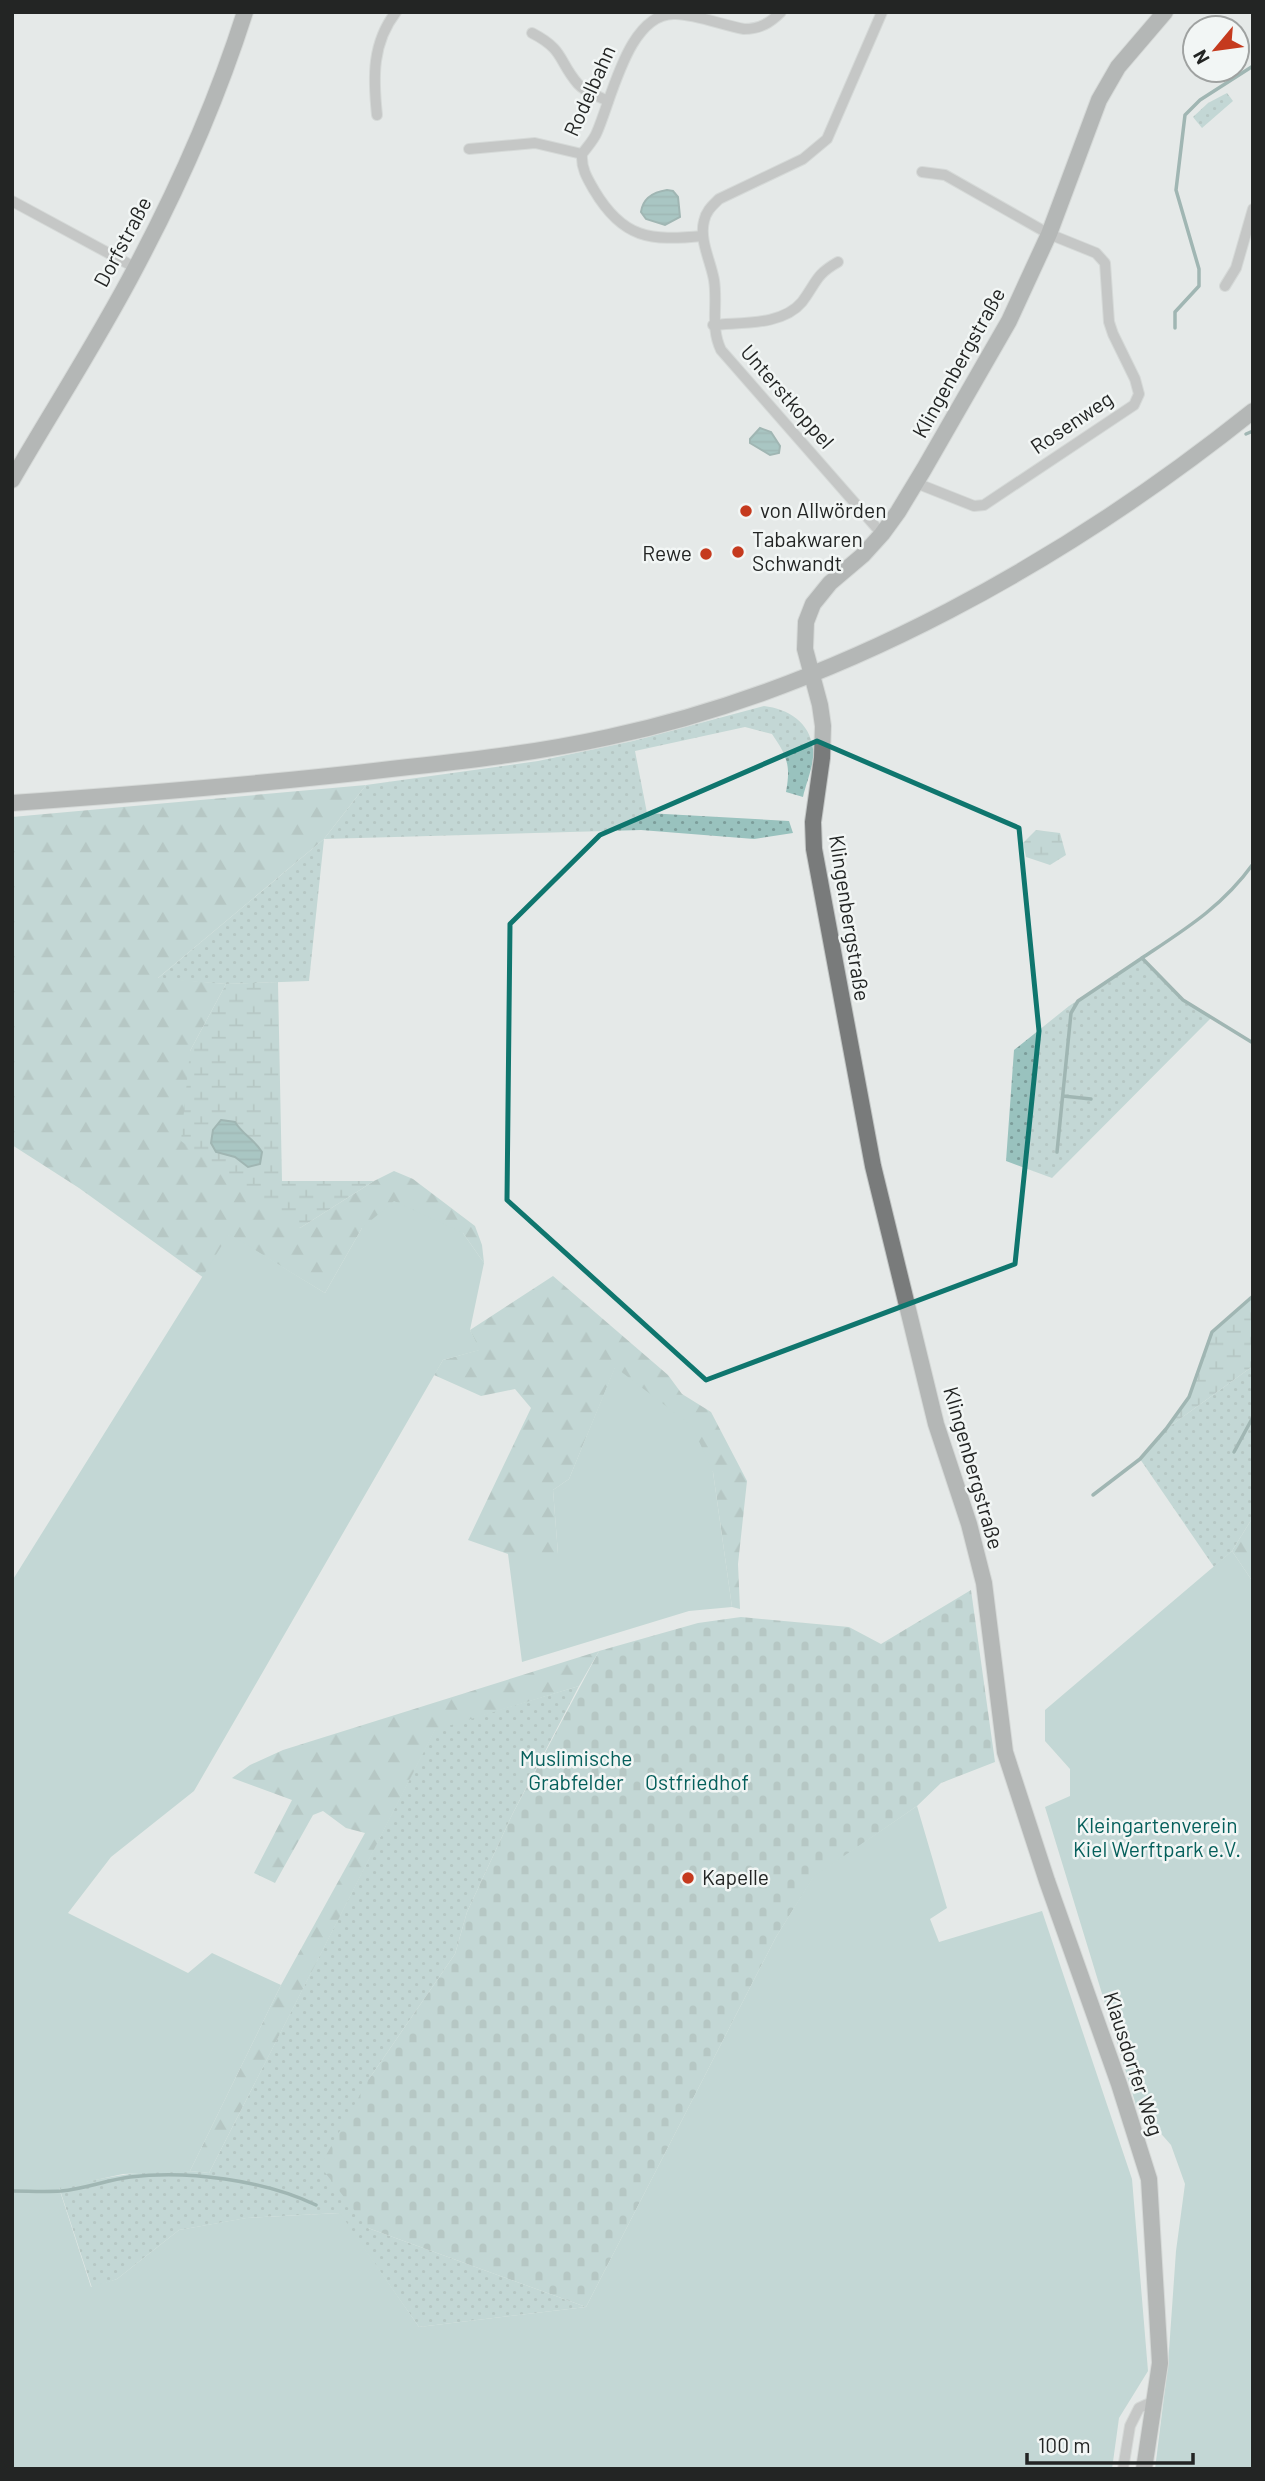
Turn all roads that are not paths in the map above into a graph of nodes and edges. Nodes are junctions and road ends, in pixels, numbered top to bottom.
1 (246, 12) edge
2 (396, 12) edge
3 (781, 12) edge
4 (882, 12) edge
5 (1165, 12) edge
6 (674, 13) edge
7 (533, 33) dead end
8 (608, 101) junction
9 (377, 115) dead end
10 (469, 149) dead end
11 (582, 154) junction
12 (922, 172) dead end
13 (12, 201) edge
14 (1253, 209) edge
15 (1049, 234) junction
16 (703, 236) junction
17 (838, 262) dead end
18 (136, 268) junction
19 (1225, 286) dead end
20 (713, 325) junction
21 (1253, 411) edge
22 (12, 480) edge
23 (916, 483) junction
24 (881, 534) junction
25 (812, 674) junction
26 (12, 803) edge
27 (1005, 1752) joint
28 (1154, 2401) junction
29 (1123, 2469) edge
30 (1144, 2469) edge

1 - 18 street, Dorfstraße
2 - 9 street
3 - 6 street, Rodelbahn
4 - 16 street
5 - 15 street, Klingenbergstraße
6 - 8 street, Rodelbahn
7 - 8 street
8 - 11 street, Rodelbahn
10 - 11 street
11 - 16 street, Rodelbahn
12 - 15 street
13 - 18 street
14 - 19 street
15 - 23 street, Klingenbergstraße
15 - 23 street, Rosenweg
16 - 20 street, Unterstkoppel
17 - 20 street
18 - 22 street, Dorfstraße
20 - 24 street, Unterstkoppel
21 - 25 street
23 - 24 street, Klingenbergstraße
24 - 25 street, Klingenbergstraße
25 - 26 street
25 - 27 street, Klingenbergstraße
27 - 28 street, Klausdorfer Weg
28 - 29 street
28 - 30 street, Klausdorfer Weg

